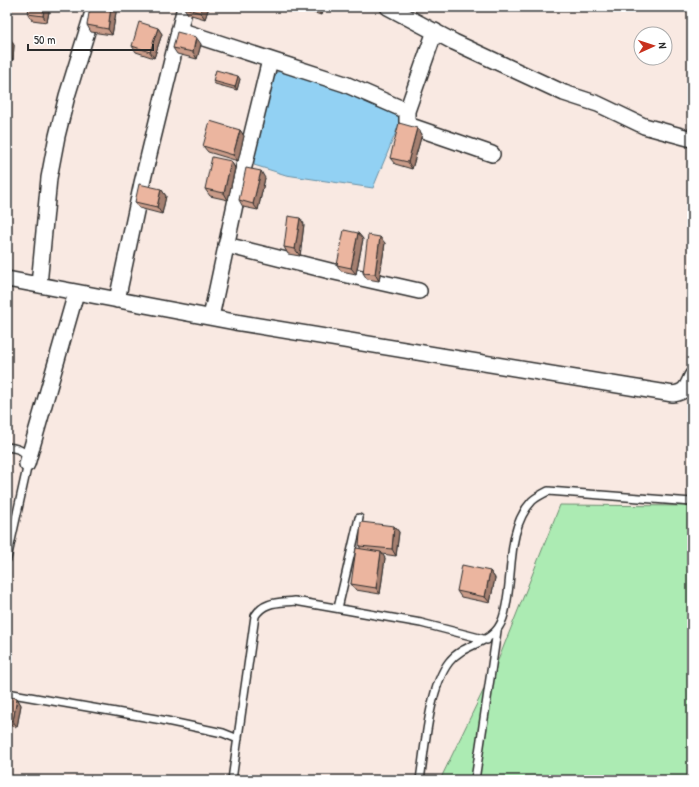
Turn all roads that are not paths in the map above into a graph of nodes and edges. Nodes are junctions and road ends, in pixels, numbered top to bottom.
1 (93, 7) edge
2 (185, 7) edge
3 (388, 7) edge
4 (179, 30) junction
5 (435, 31) junction
6 (270, 60) junction
7 (407, 111) junction
8 (692, 139) edge
9 (492, 154) dead end
10 (226, 245) junction
11 (7, 279) edge
12 (39, 285) junction
13 (419, 291) dead end
14 (76, 293) junction
15 (117, 300) junction
16 (211, 318) junction
17 (692, 376) edge
18 (7, 446) edge
19 (27, 464) junction
20 (692, 502) edge
21 (359, 518) dead end
22 (7, 559) edge
23 (338, 608) junction
24 (497, 631) junction
25 (487, 640) junction
26 (7, 693) edge
27 (238, 739) junction
28 (232, 780) edge
29 (420, 780) edge
30 (475, 780) edge

1 - 12 street
2 - 4 street
3 - 5 street
4 - 6 street
4 - 15 street
5 - 7 street
5 - 8 street
6 - 7 street
6 - 10 street
7 - 9 street
10 - 13 street
10 - 16 street
11 - 12 street
12 - 14 street
14 - 15 street
14 - 19 street
15 - 16 street
16 - 17 street
18 - 19 lane
19 - 22 lane
20 - 24 lane
21 - 23 lane
23 - 25 lane
23 - 27 lane
24 - 25 lane
24 - 30 lane
25 - 29 lane
26 - 27 lane
27 - 28 lane

